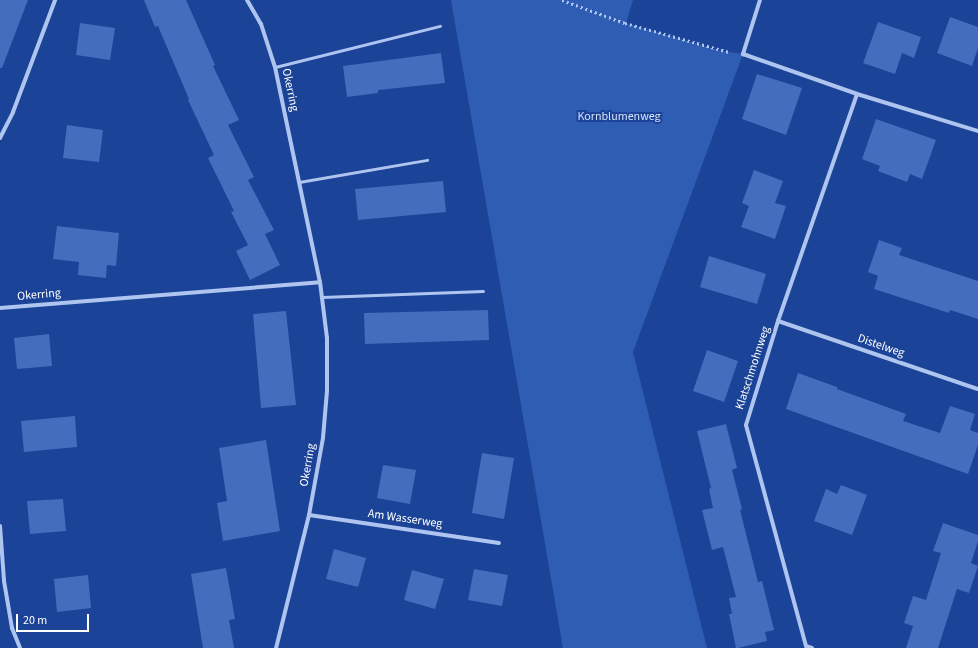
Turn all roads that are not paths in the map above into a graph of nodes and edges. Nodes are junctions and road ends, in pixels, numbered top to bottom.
1 (55, 0) edge
2 (248, 0) edge
3 (760, 0) edge
4 (440, 26) dead end
5 (275, 67) junction
6 (857, 94) junction
7 (978, 131) edge
8 (0, 138) edge
9 (427, 160) dead end
10 (299, 182) junction
11 (320, 282) junction
12 (483, 291) dead end
13 (322, 297) junction
14 (0, 308) edge
15 (778, 322) junction
16 (978, 390) edge
17 (309, 515) junction
18 (0, 526) edge
19 (499, 543) dead end
20 (20, 648) edge
21 (276, 648) edge
22 (812, 648) edge

1 - 8 street
2 - 5 street, Okerring
3 - 6 street
4 - 5 lane
5 - 10 street, Okerring
6 - 7 street
6 - 15 street, Klatschmohnweg
9 - 10 lane
10 - 11 street, Okerring
11 - 13 street, Okerring
11 - 14 street, Okerring
12 - 13 lane
13 - 17 street, Okerring
15 - 16 street, Distelweg
15 - 22 street, Klatschmohnweg
17 - 19 street, Am Wasserweg
17 - 21 street, Okerring
18 - 20 street

